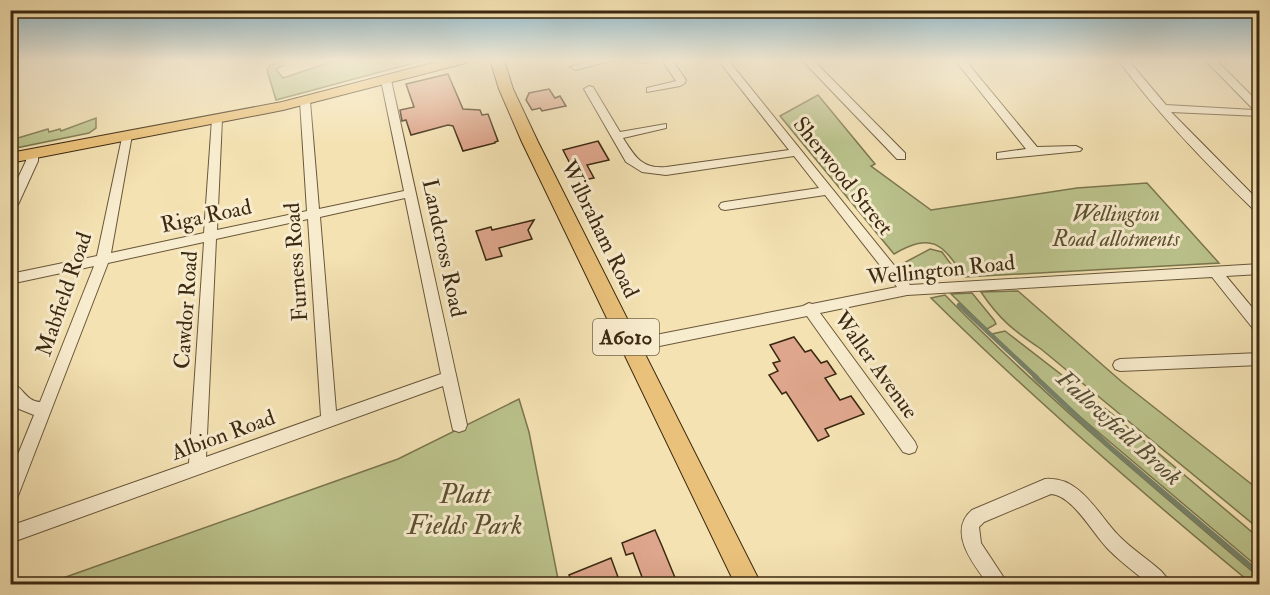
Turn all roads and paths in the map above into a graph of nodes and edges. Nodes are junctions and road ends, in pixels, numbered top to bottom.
1 (356, 88) edge
2 (388, 88) edge
3 (660, 88) edge
4 (745, 88) edge
5 (834, 88) edge
6 (983, 88) edge
7 (1145, 88) edge
8 (1237, 88) edge
9 (506, 89) edge
10 (589, 89) dead end
11 (651, 90) dead end
12 (305, 101) junction
13 (1161, 108) junction
14 (1260, 112) edge
15 (217, 119) junction
16 (662, 126) dead end
17 (127, 135) junction
18 (618, 136) junction
19 (1076, 149) dead end
20 (1034, 151) junction
21 (796, 152) junction
22 (32, 155) junction
23 (901, 156) dead end
24 (1001, 156) dead end
25 (10, 158) edge
26 (827, 191) junction
27 (411, 193) junction
28 (724, 206) dead end
29 (10, 209) edge
30 (1260, 209) edge
31 (314, 214) junction
32 (212, 236) junction
33 (103, 260) junction
34 (1260, 269) edge
35 (1216, 273) junction
36 (10, 279) edge
37 (907, 290) junction
38 (809, 308) junction
39 (1260, 327) edge
40 (630, 345) junction
41 (1260, 359) edge
42 (1120, 365) dead end
43 (450, 377) junction
44 (10, 388) edge
45 (46, 408) junction
46 (329, 420) junction
47 (459, 425) dead end
48 (909, 447) dead end
49 (197, 468) junction
50 (10, 496) edge
51 (10, 536) edge
52 (748, 585) edge
53 (999, 585) edge
54 (1161, 585) edge

1 - 12 highway
2 - 27 street, Landcross Road
3 - 11 street
4 - 21 street, Sherwood Street
5 - 23 street
6 - 20 street
7 - 13 street
8 - 14 street
9 - 40 highway, Wilbraham Road / A6010
10 - 18 street
12 - 15 highway
12 - 31 street, Furness Road
13 - 14 street
13 - 30 street
15 - 17 highway
15 - 32 street, Cawdor Road
16 - 18 street
17 - 22 highway
17 - 33 street, Mabfield Road
18 - 21 street
19 - 20 street
20 - 24 street
21 - 26 street, Sherwood Street
22 - 25 highway
22 - 29 street
26 - 28 street
26 - 37 street, Sherwood Street
27 - 31 street, Riga Road
27 - 43 street, Landcross Road
31 - 32 street, Riga Road
31 - 46 street, Furness Road
32 - 33 street, Riga Road
32 - 49 street, Cawdor Road
33 - 36 street, Riga Road
33 - 45 street, Mabfield Road
34 - 35 street, Wellington Road
35 - 37 street, Wellington Road
35 - 39 street
37 - 38 street, Wellington Road
38 - 40 street, Wellington Road
38 - 48 street, Waller Avenue
40 - 52 highway, Wilbraham Road / A6010
41 - 42 street
43 - 46 street, Albion Road
43 - 47 street, Landcross Road
44 - 45 street
45 - 50 street, Mabfield Road
46 - 49 street, Albion Road
49 - 51 street, Albion Road
53 - 54 street

